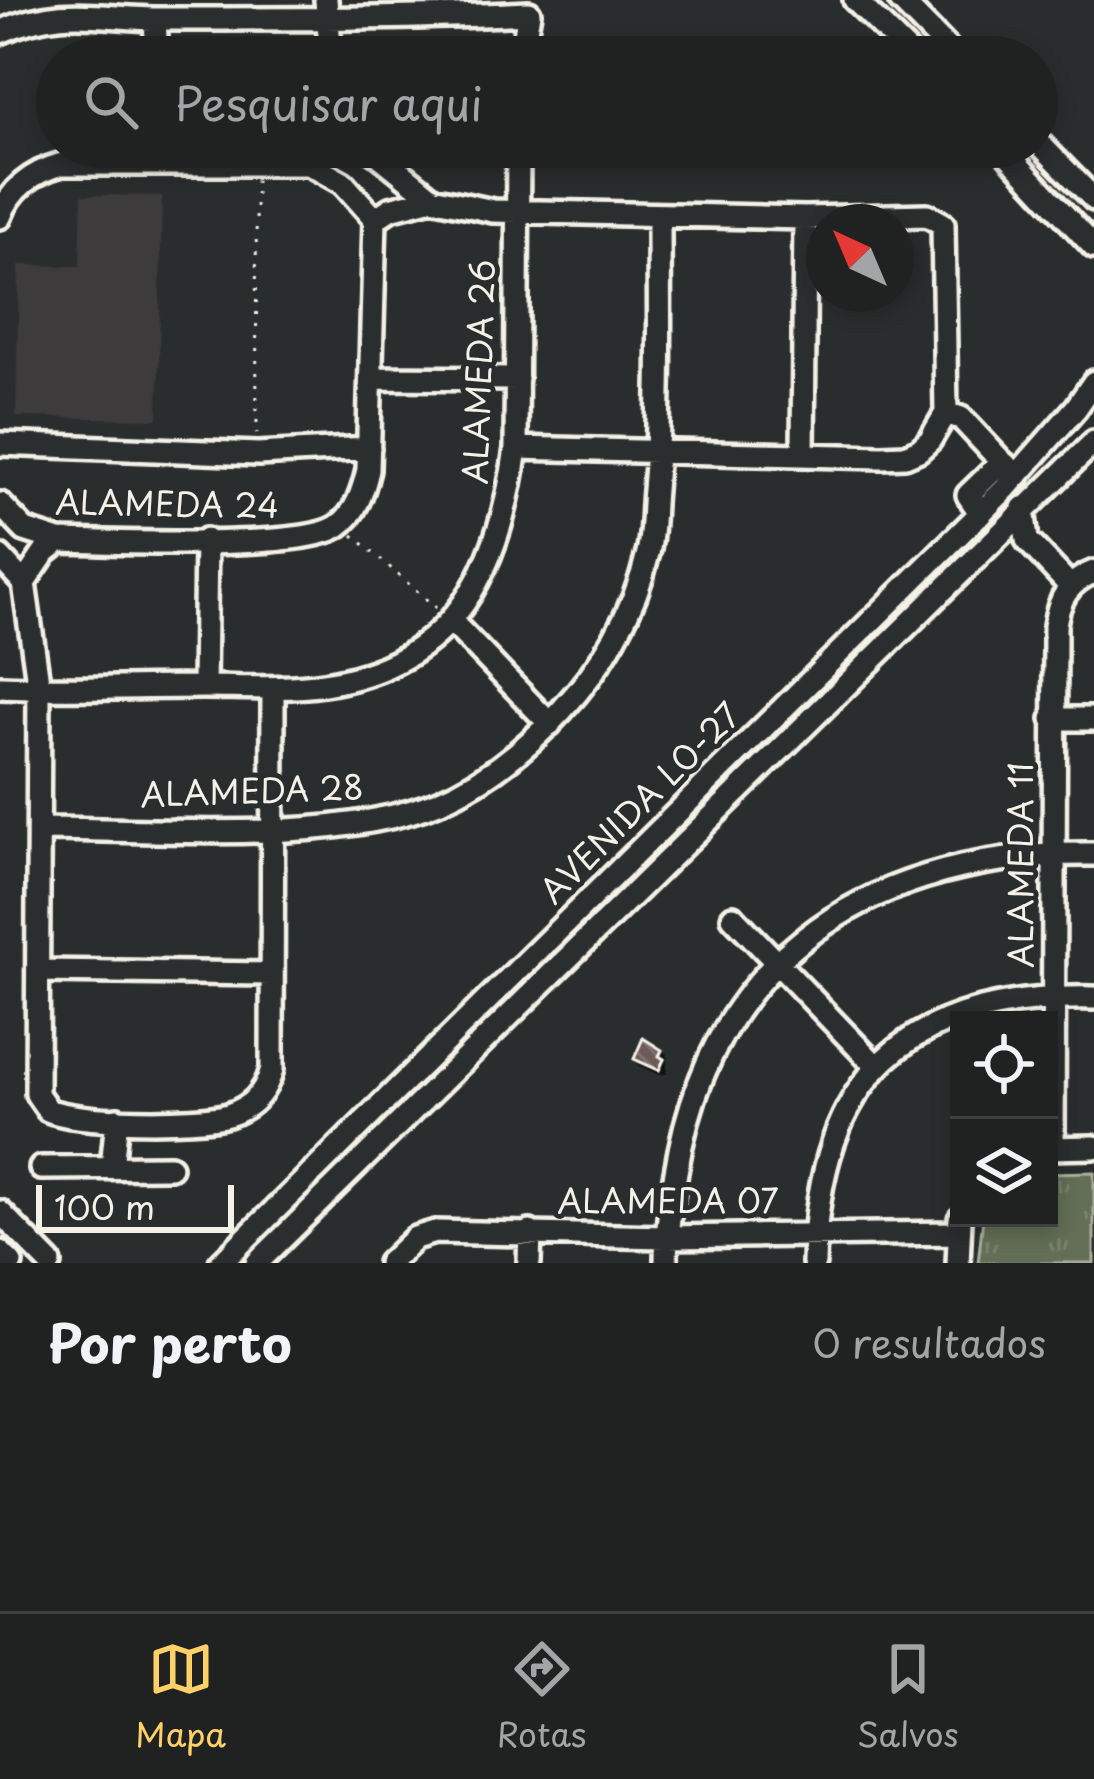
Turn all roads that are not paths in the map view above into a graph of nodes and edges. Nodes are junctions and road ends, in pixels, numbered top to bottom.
1 (855, 0) edge
2 (900, 0) edge
3 (90, 6) edge
4 (536, 7) edge
5 (470, 8) edge
6 (326, 9) edge
7 (155, 20) junction
8 (0, 32) edge
9 (156, 36) edge
10 (527, 36) edge
11 (892, 36) edge
12 (935, 36) edge
13 (1058, 162) edge
14 (49, 168) edge
15 (330, 168) edge
16 (395, 168) edge
17 (517, 168) edge
18 (1021, 168) edge
19 (433, 198) junction
20 (1094, 199) edge
21 (516, 212) junction
22 (914, 215) edge
23 (0, 217) edge
24 (659, 217) junction
25 (806, 218) joint
26 (375, 219) junction
27 (1094, 247) edge
28 (373, 378) junction
29 (517, 379) junction
30 (1094, 382) edge
31 (946, 412) junction
32 (1094, 442) edge
33 (0, 444) edge
34 (369, 448) junction
35 (516, 448) junction
36 (658, 450) junction
37 (803, 455) junction
38 (1010, 468) junction
39 (0, 504) edge
40 (1023, 508) junction
41 (206, 540) junction
42 (59, 541) junction
43 (0, 557) edge
44 (1093, 573) edge
45 (25, 583) junction
46 (1070, 586) junction
47 (451, 621) junction
48 (0, 687) edge
49 (204, 687) junction
50 (273, 688) junction
51 (39, 689) junction
52 (1094, 718) edge
53 (1053, 719) junction
54 (550, 724) junction
55 (272, 829) junction
56 (40, 830) junction
57 (1055, 854) junction
58 (1094, 854) edge
59 (733, 917) dead end
60 (777, 961) junction
61 (40, 971) junction
62 (270, 974) junction
63 (1054, 997) junction
64 (1094, 998) edge
65 (875, 1065) junction
66 (117, 1119) junction
67 (1052, 1119) edge
68 (1094, 1147) edge
69 (1058, 1148) edge
70 (112, 1167) junction
71 (170, 1167) dead end
72 (41, 1168) dead end
73 (0, 1213) edge
74 (950, 1226) edge
75 (959, 1227) edge
76 (530, 1232) junction
77 (816, 1234) junction
78 (666, 1237) junction
79 (0, 1252) edge
80 (11, 1263) edge
81 (50, 1263) edge
82 (221, 1263) edge
83 (257, 1263) edge
84 (388, 1263) edge
85 (529, 1263) edge
86 (666, 1263) edge
87 (814, 1263) edge
88 (958, 1263) edge

1 - 11 street
2 - 12 street
3 - 7 street
3 - 8 street
4 - 5 street
4 - 10 street
5 - 6 street
6 - 7 street
7 - 9 street
13 - 20 street
14 - 23 street
15 - 26 street
16 - 19 street
17 - 21 street, ALAMEDA 26
18 - 27 street
19 - 21 street
19 - 26 street
21 - 24 street
21 - 29 street, ALAMEDA 26
22 - 31 street
24 - 25 street
24 - 36 street, ALAMEDA 28
25 - 37 street
26 - 28 street
28 - 29 street
28 - 34 street
29 - 35 street, ALAMEDA 26
30 - 38 street, AVENIDA LO-27
31 - 37 street
31 - 38 street
32 - 40 street, AVENIDA LO-27
33 - 34 street
34 - 41 street, ALAMEDA 24
35 - 36 street
35 - 47 street, ALAMEDA 26
36 - 37 street
36 - 54 street, ALAMEDA 28
38 - 82 street, AVENIDA LO-27
39 - 42 street, ALAMEDA 24
40 - 46 street
40 - 83 street, AVENIDA LO-27
41 - 42 street, ALAMEDA 24
41 - 49 street
42 - 45 street
43 - 45 street
44 - 46 street
45 - 51 street
46 - 53 street, ALAMEDA 11
47 - 50 street, ALAMEDA 26
47 - 54 street
48 - 51 street, ALAMEDA 26
49 - 50 street, ALAMEDA 26
49 - 51 street, ALAMEDA 26
50 - 55 street
51 - 56 street
52 - 53 street
53 - 57 street, ALAMEDA 11
54 - 55 street, ALAMEDA 28
55 - 56 street, ALAMEDA 28
55 - 62 street
56 - 61 street
57 - 58 street
57 - 60 street
57 - 63 street, ALAMEDA 11
59 - 60 street
60 - 65 street
60 - 78 street
61 - 62 street
61 - 66 street
62 - 66 street
63 - 64 street
63 - 65 street
63 - 67 street, ALAMEDA 11
65 - 77 street
66 - 70 street
68 - 69 street
70 - 71 street
70 - 72 street
73 - 81 street
74 - 77 street, ALAMEDA 07
75 - 88 street
76 - 78 street, ALAMEDA 07
76 - 84 street, ALAMEDA 07
76 - 85 street
77 - 78 street, ALAMEDA 07
77 - 87 street
78 - 86 street
79 - 80 street

